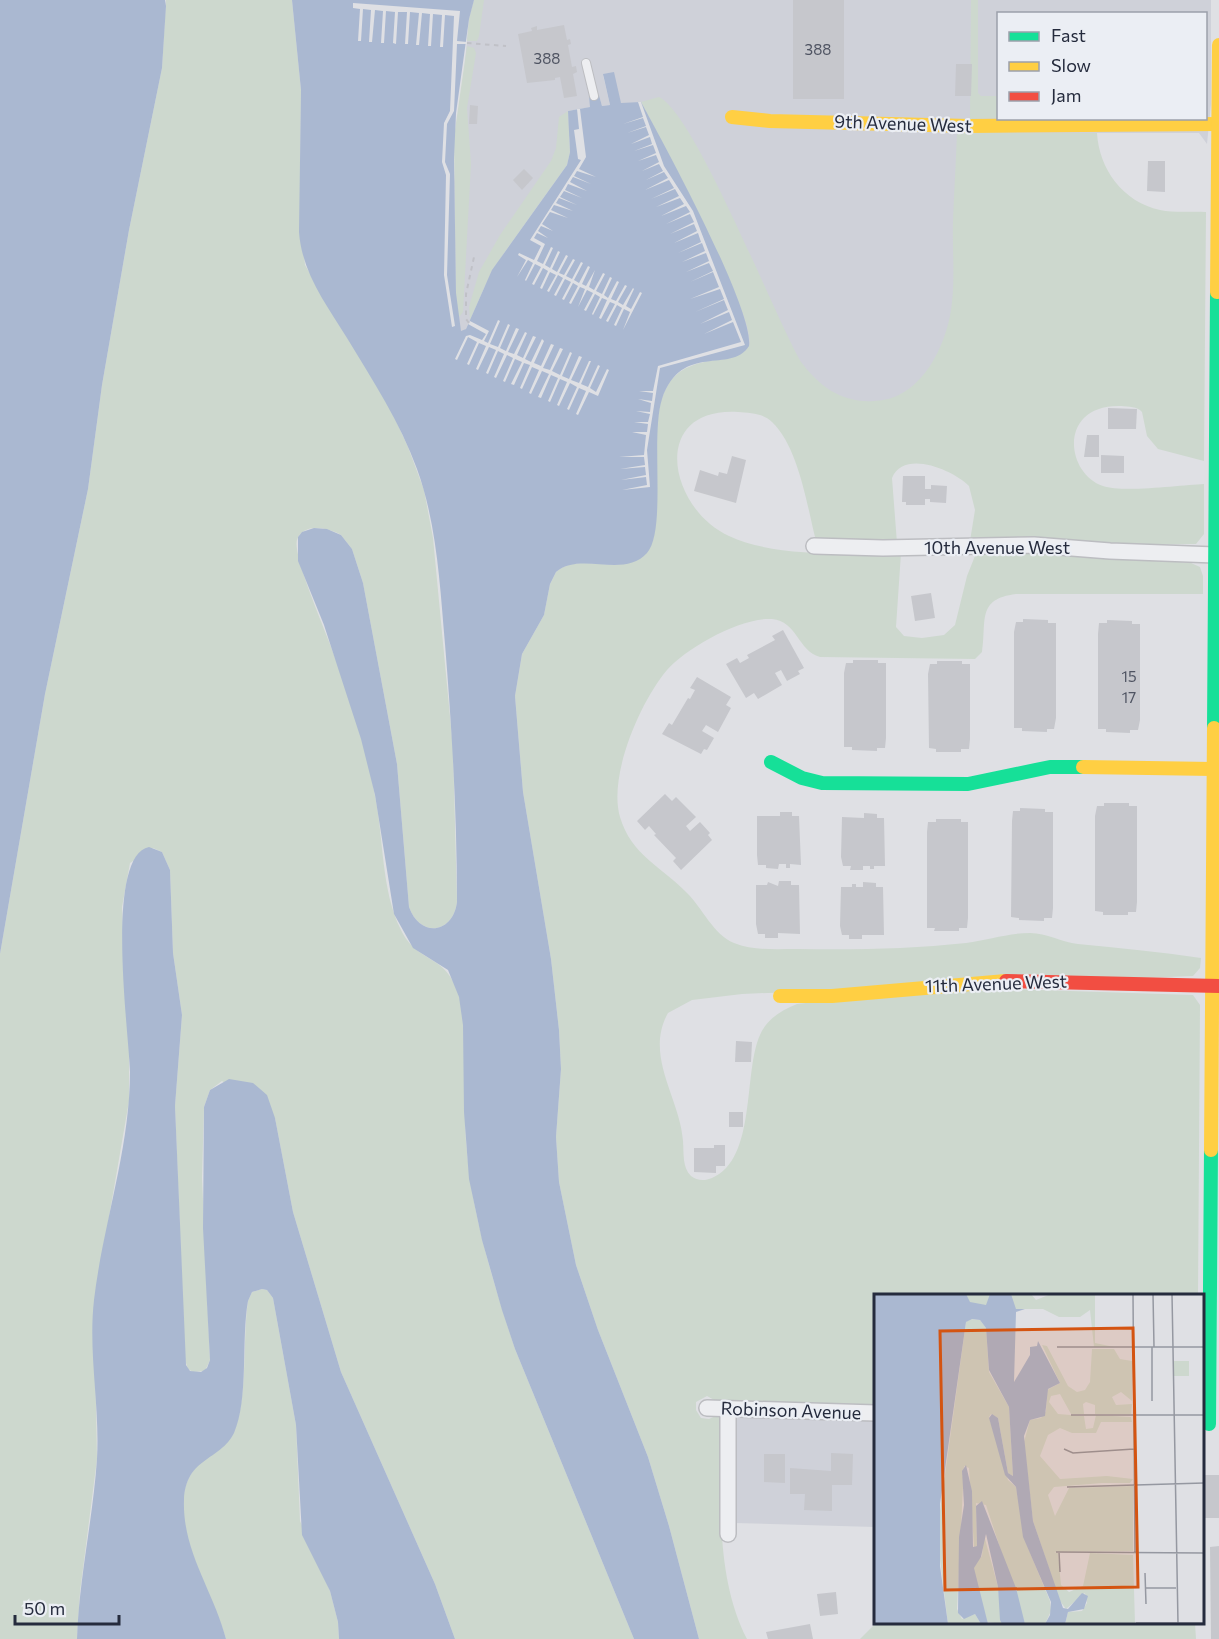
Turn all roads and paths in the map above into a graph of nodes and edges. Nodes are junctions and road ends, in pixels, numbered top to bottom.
1 (467, 43) dead end
2 (1219, 45) edge
3 (506, 46) dead end
4 (586, 63) dead end
5 (594, 96) dead end
6 (732, 117) dead end
7 (1219, 124) edge
8 (474, 257) dead end
9 (469, 322) dead end
10 (814, 546) dead end
11 (1217, 555) edge
12 (771, 762) dead end
13 (1213, 769) junction
14 (1215, 986) edge
15 (780, 996) dead end
16 (707, 1408) dead end
17 (728, 1409) junction
18 (874, 1413) edge
19 (1210, 1424) edge
20 (728, 1534) dead end

1 - 3 path
2 - 7 street
4 - 5 lane
6 - 7 street, 9th Avenue West
7 - 11 street
8 - 9 path
10 - 11 street, 10th Avenue West
11 - 13 street
12 - 13 street
13 - 14 street
14 - 15 street, 11th Avenue West
14 - 19 street
16 - 17 street, Robinson Avenue
17 - 18 street, Robinson Avenue
17 - 20 street

